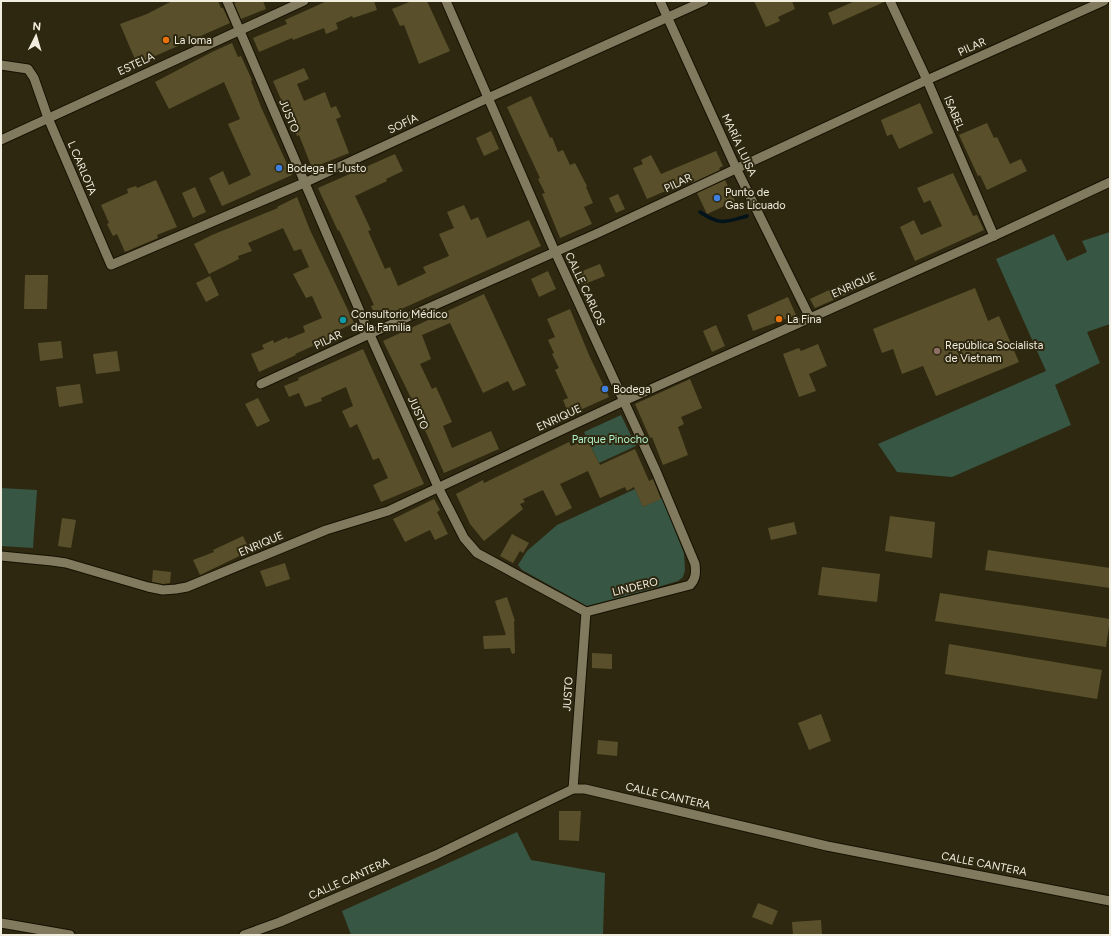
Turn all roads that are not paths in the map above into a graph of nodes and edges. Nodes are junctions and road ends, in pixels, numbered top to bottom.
1 (227, 1) edge
2 (304, 1) edge
3 (446, 1) edge
4 (660, 1) edge
5 (704, 1) edge
6 (890, 1) edge
7 (1104, 1) edge
8 (668, 17) junction
9 (240, 30) junction
10 (1, 65) edge
11 (927, 80) junction
12 (488, 98) junction
13 (48, 118) junction
14 (1, 140) edge
15 (736, 168) junction
16 (1110, 182) edge
17 (304, 183) junction
18 (994, 236) junction
19 (555, 252) junction
20 (111, 265) joint
21 (810, 318) junction
22 (369, 334) junction
23 (261, 384) dead end
24 (624, 401) junction
25 (438, 487) junction
26 (1, 556) edge
27 (690, 585) joint
28 (586, 612) junction
29 (573, 789) junction
30 (1110, 900) edge
31 (1, 923) edge
32 (70, 935) edge
33 (244, 935) edge

1 - 9 street, JUSTO
2 - 9 street, ESTELA
3 - 12 street, CALLE CARLOS
4 - 8 street, MARÍA LUISA
5 - 8 street, SOFÍA
6 - 11 street, ISABEL
7 - 11 street, PILAR
8 - 12 street, SOFÍA
8 - 15 street, MARÍA LUISA
9 - 13 street, ESTELA
9 - 17 street, JUSTO
10 - 13 street, L CARLOTA
11 - 15 street, PILAR
11 - 18 street, ISABEL
12 - 17 street, SOFÍA
12 - 19 street, CALLE CARLOS
13 - 14 street, ESTELA
13 - 20 street, L CARLOTA
15 - 19 street, PILAR
15 - 21 street, MARÍA LUISA
16 - 18 street, ENRIQUE
17 - 20 street, SOFÍA
17 - 22 street, JUSTO
18 - 21 street, ENRIQUE
19 - 22 street, PILAR
19 - 24 street, CALLE CARLOS
21 - 24 street, ENRIQUE
22 - 23 street, PILAR
22 - 25 street, JUSTO
24 - 25 street, ENRIQUE
24 - 27 street, CALLE CARLOS
25 - 26 street, ENRIQUE
25 - 28 street, JUSTO
27 - 28 street, LINDERO
28 - 29 street, JUSTO
29 - 30 street, CALLE CANTERA
29 - 33 street, CALLE CANTERA
31 - 32 street

